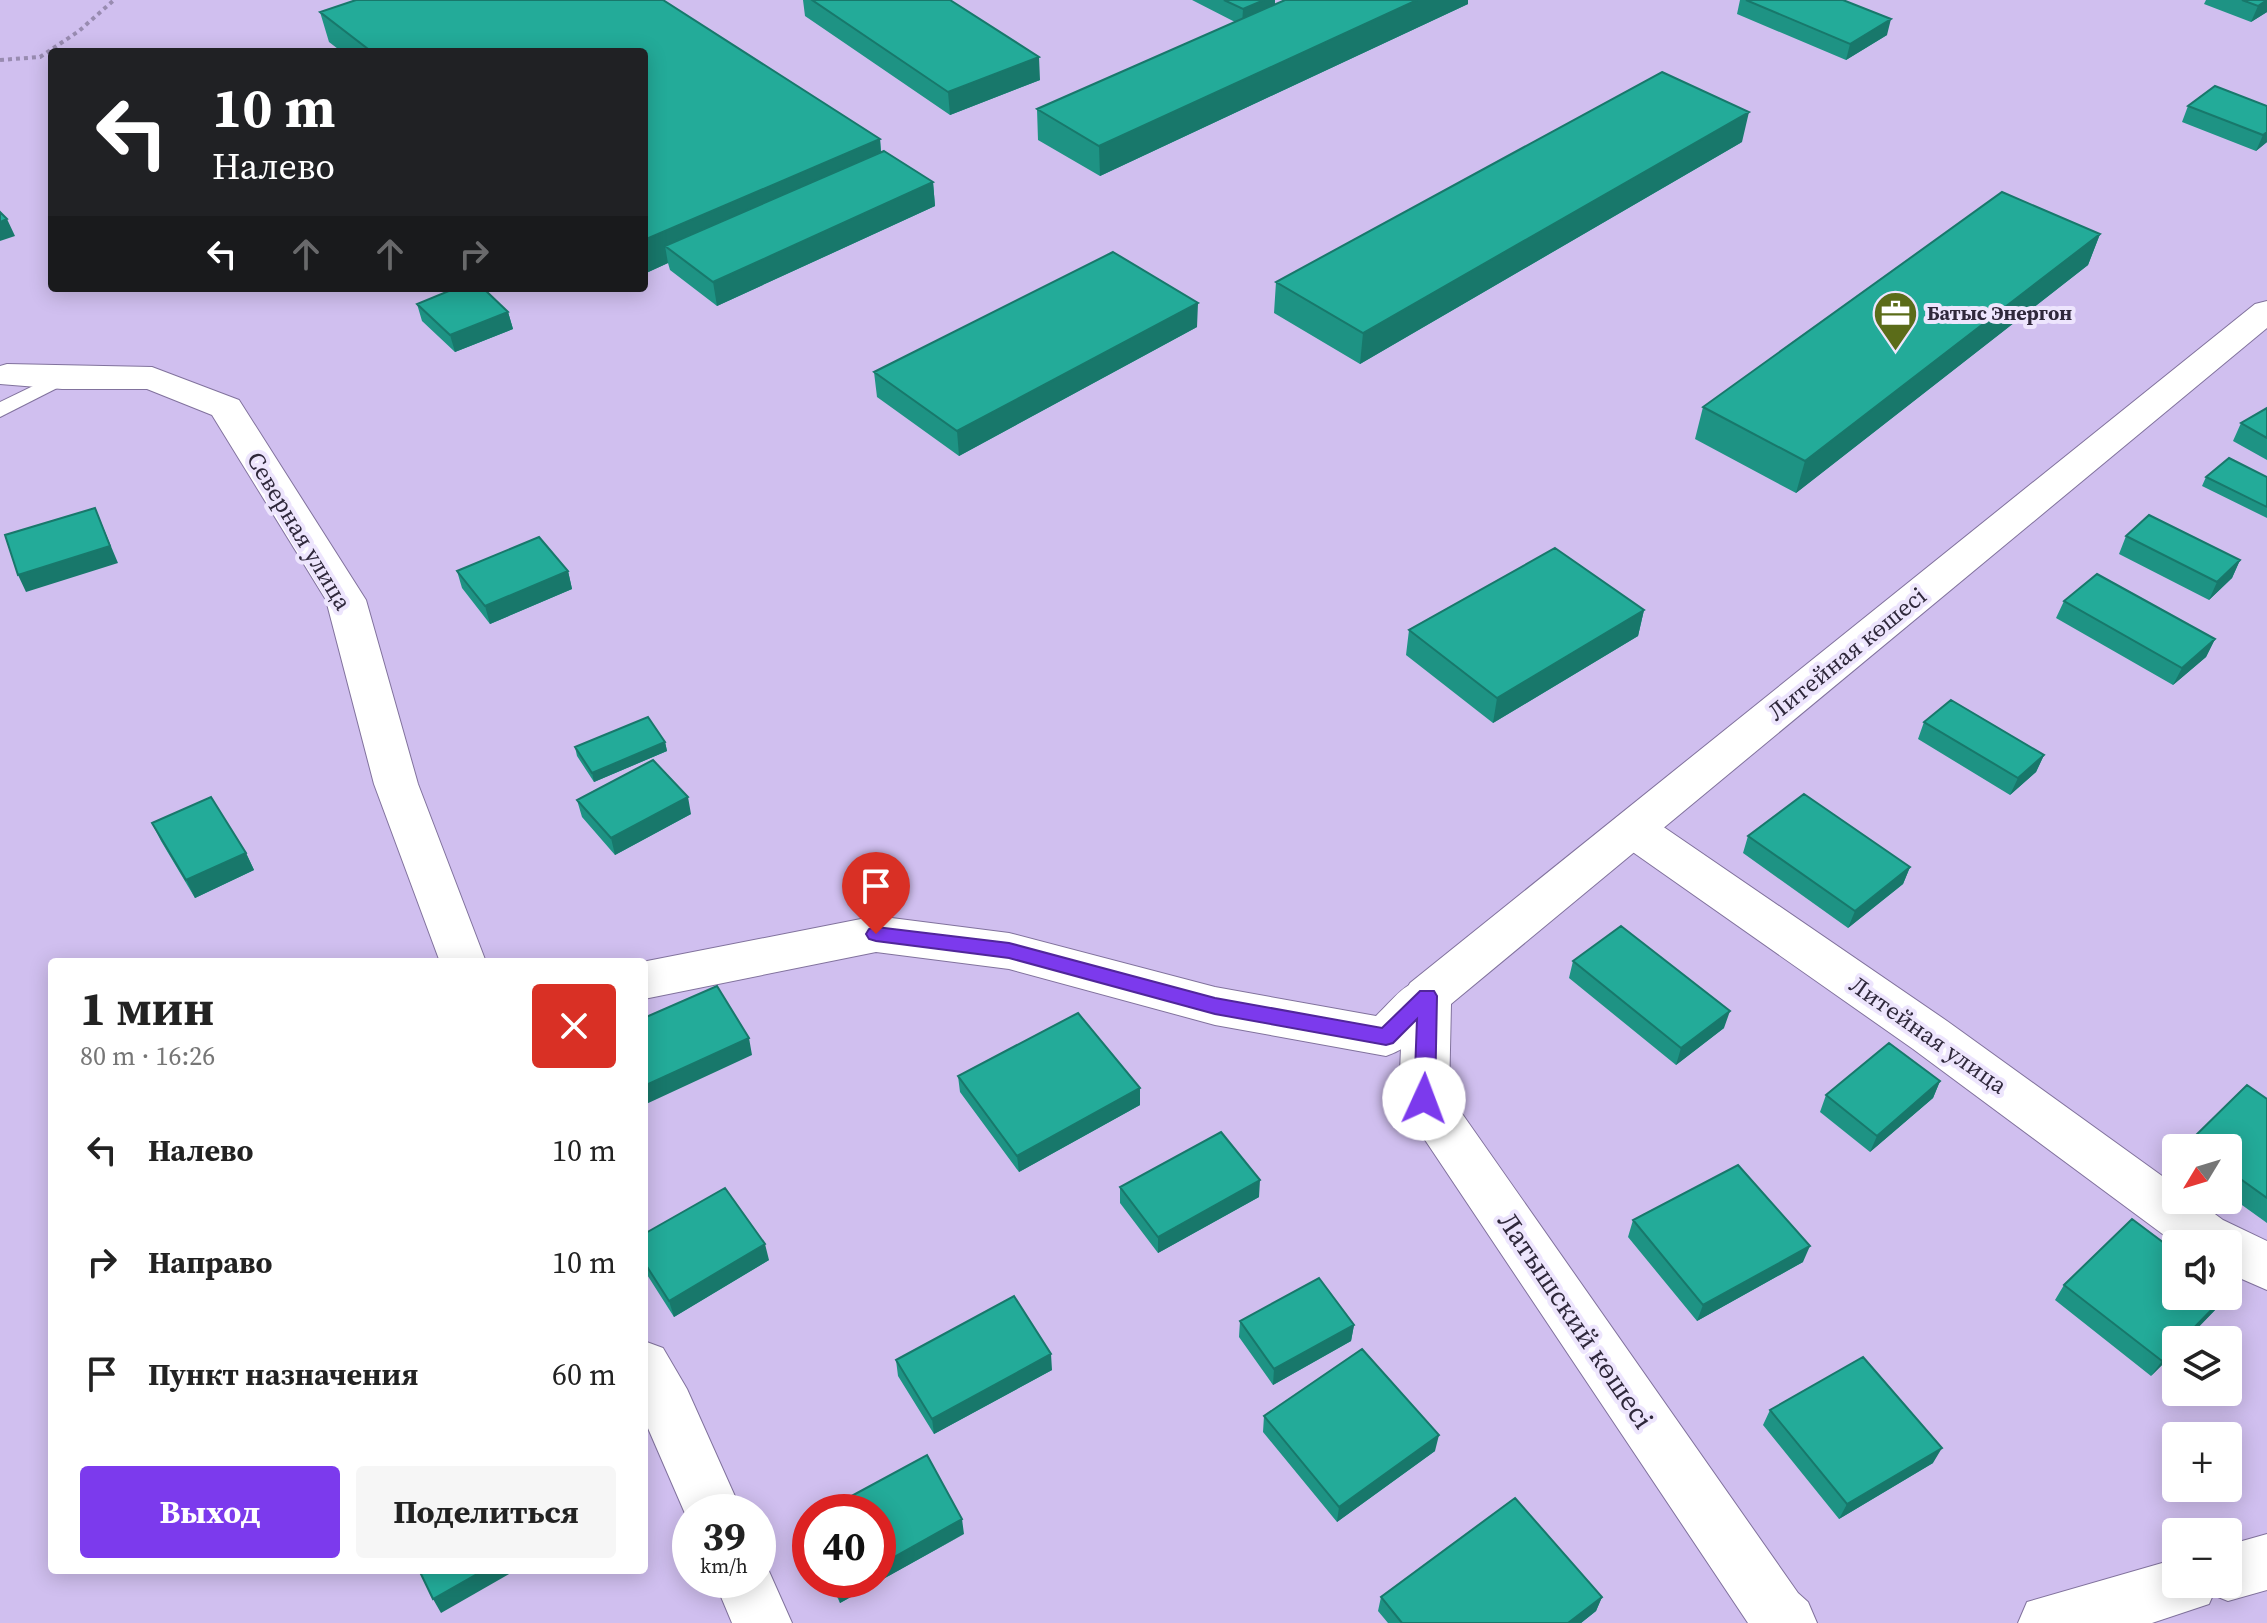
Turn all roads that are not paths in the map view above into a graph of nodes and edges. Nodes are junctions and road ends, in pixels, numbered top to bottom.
1 (2267, 311) edge
2 (2, 386) edge
3 (1633, 829) junction
4 (461, 958) edge
5 (648, 979) edge
6 (1427, 996) junction
7 (2197, 1230) edge
8 (2242, 1254) edge
9 (2267, 1267) edge
10 (648, 1373) edge
11 (705, 1494) edge
12 (2267, 1562) edge
13 (2242, 1569) edge
14 (2162, 1591) edge
15 (751, 1598) edge
16 (1780, 1620) edge
17 (762, 1623) edge
18 (2048, 1623) edge

1 - 3 street, Литейная көшесі
2 - 4 street, Северная улица
3 - 6 street, Литейная көшесі
3 - 7 street, Литейная улица
5 - 6 street, Литейная көшесі
6 - 16 street, Латышский көшесі
8 - 9 street
10 - 11 street
12 - 13 street
14 - 18 street
15 - 17 street

